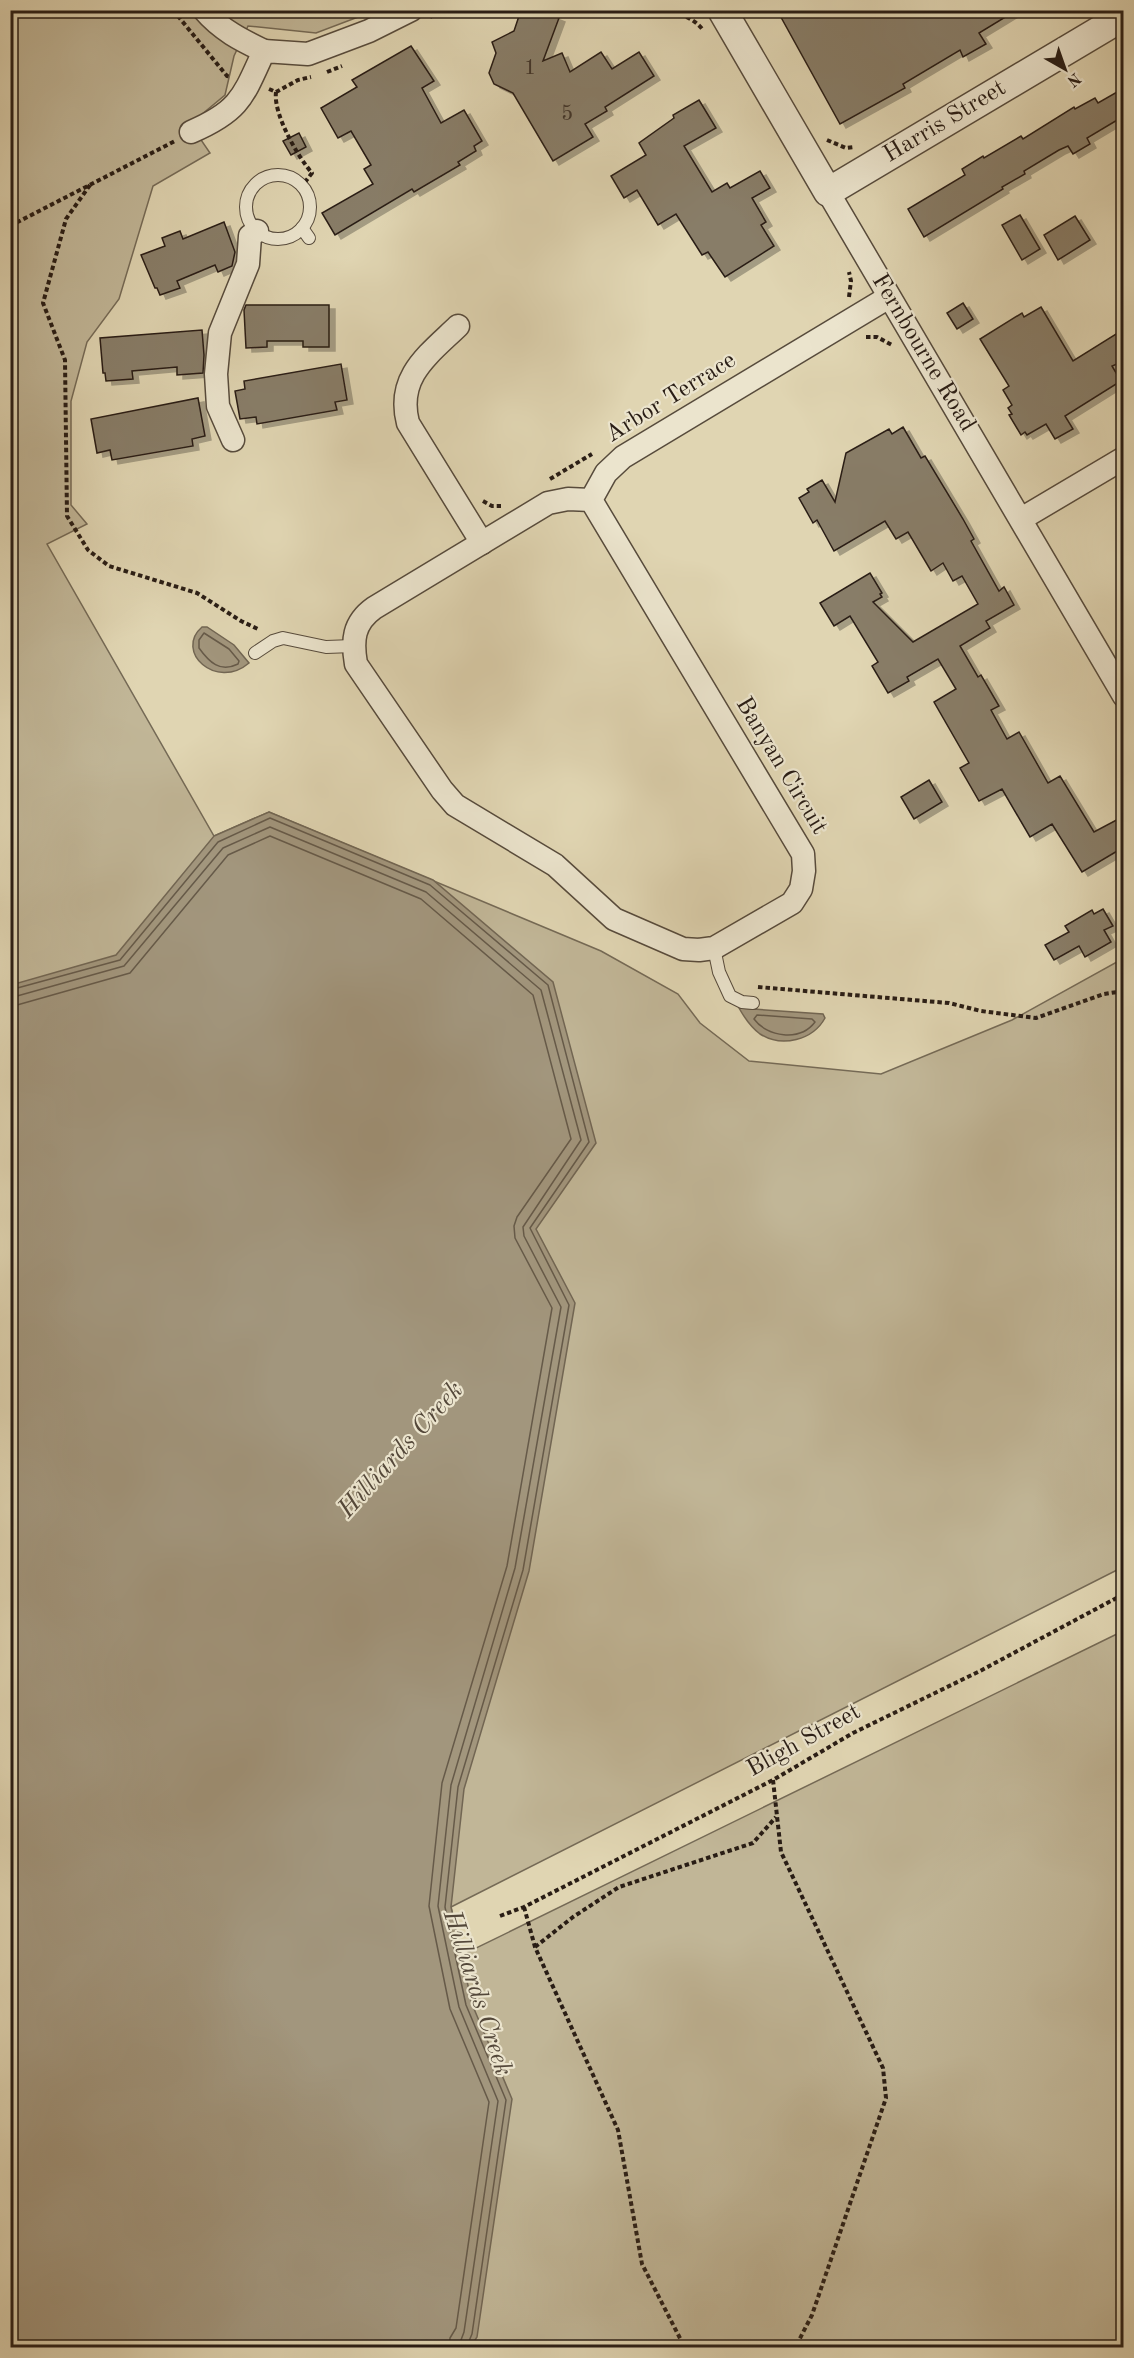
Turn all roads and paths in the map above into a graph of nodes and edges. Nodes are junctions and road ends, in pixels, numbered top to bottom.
1 (173, 10) edge
2 (204, 10) edge
3 (411, 10) edge
4 (607, 10) edge
5 (657, 10) edge
6 (665, 10) edge
7 (722, 10) edge
8 (1124, 16) edge
9 (705, 32) dead end
10 (264, 51) junction
11 (227, 76) dead end
12 (276, 92) dead end
13 (191, 132) joint
14 (825, 139) dead end
15 (860, 147) dead end
16 (90, 185) junction
17 (302, 186) junction
18 (828, 192) junction
19 (10, 226) edge
20 (256, 231) junction
21 (889, 297) junction
22 (458, 326) dead end
23 (858, 338) dead end
24 (896, 351) dead end
25 (233, 440) dead end
26 (1124, 458) edge
27 (591, 500) junction
28 (1021, 519) junction
29 (482, 543) junction
30 (283, 638) junction
31 (353, 646) junction
32 (255, 653) dead end
33 (1124, 696) edge
34 (714, 948) junction
35 (722, 979) junction
36 (1124, 991) edge
37 (753, 1003) dead end
38 (1124, 1594) edge
39 (772, 1780) junction
40 (776, 1816) junction
41 (525, 1907) junction
42 (500, 1916) dead end
43 (535, 1947) junction
44 (685, 2348) edge
45 (795, 2348) edge

1 - 11 path
2 - 10 street
3 - 10 street
4 - 5 path
6 - 9 path
7 - 18 street, Fernbourne Road
8 - 18 street, Harris Street
10 - 13 street
12 - 17 path
13 - 16 path
14 - 15 path
16 - 19 path
16 - 30 path
17 - 20 lane
17 - 20 lane
18 - 21 street, Fernbourne Road
20 - 25 street
21 - 27 street, Arbor Terrace
21 - 28 street, Fernbourne Road
22 - 29 street
23 - 24 path
26 - 28 street
27 - 29 street
27 - 34 street, Banyan Circuit
28 - 33 street, Fernbourne Road
29 - 31 street
30 - 31 lane
30 - 32 lane
31 - 34 street, Banyan Circuit
34 - 35 lane
35 - 36 path
35 - 37 lane
38 - 39 path, Bligh Street
39 - 40 path
39 - 41 path, Bligh Street
40 - 43 path
40 - 45 path
41 - 42 path, Bligh Street
41 - 43 path
43 - 44 path

